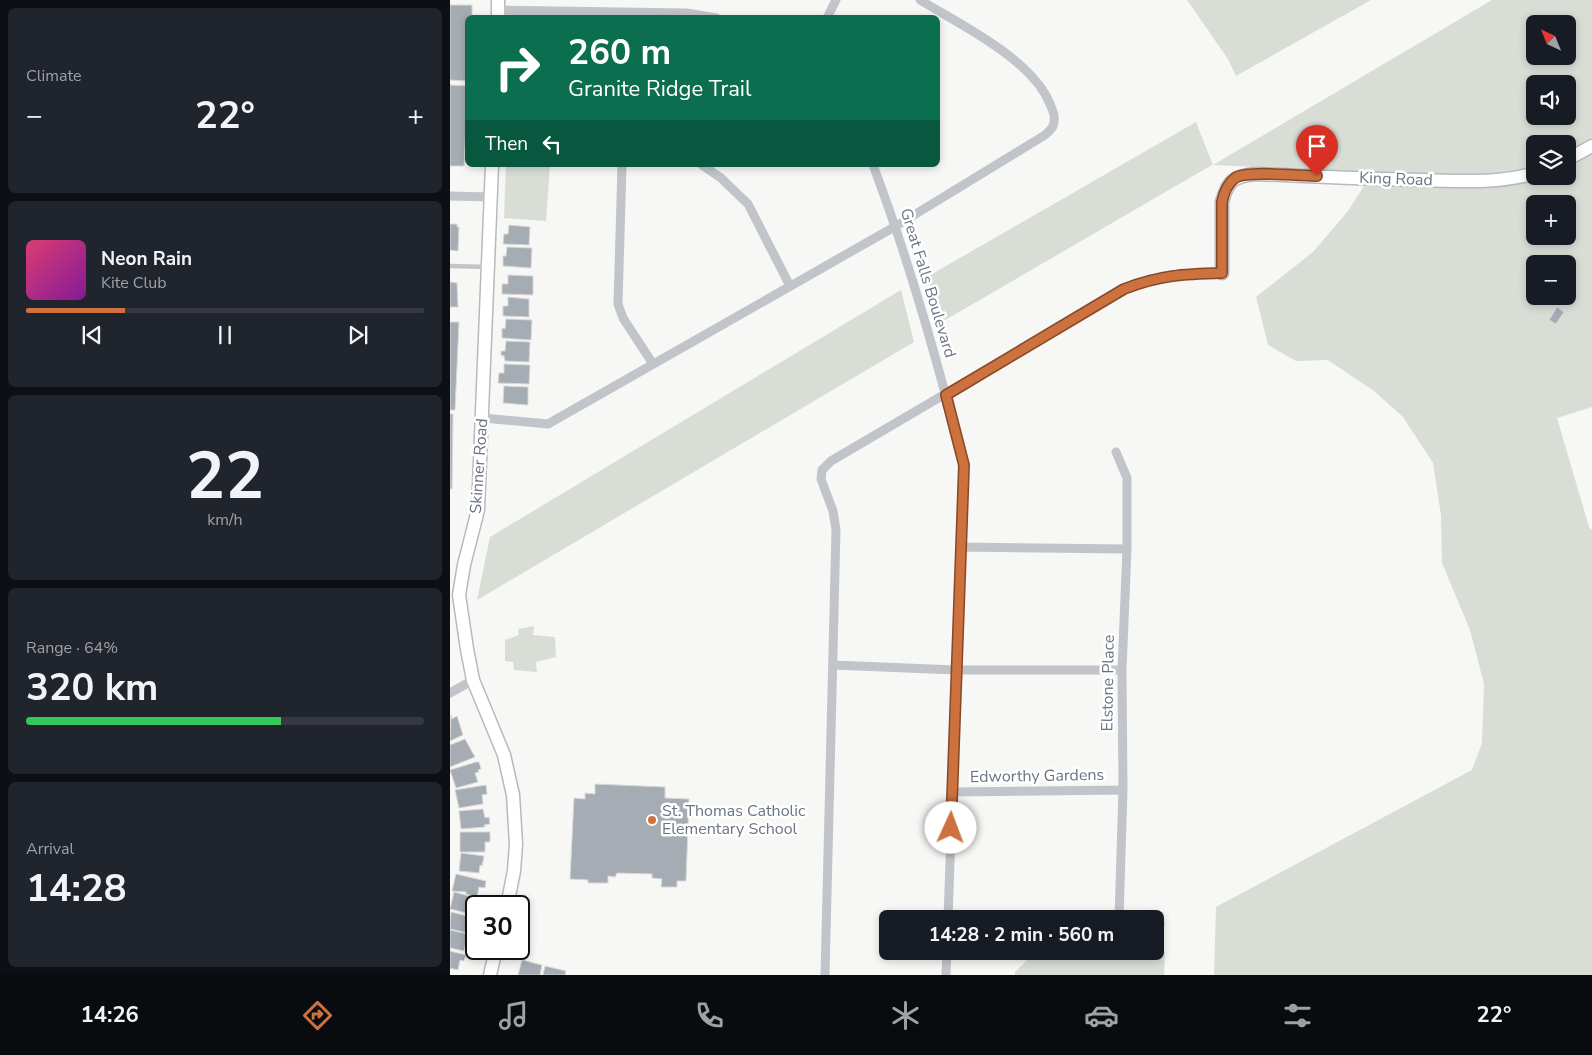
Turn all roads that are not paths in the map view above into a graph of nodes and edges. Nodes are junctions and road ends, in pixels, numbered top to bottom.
1 (836, 0) edge
2 (920, 0) edge
3 (498, 9) edge
4 (627, 15) edge
5 (699, 15) edge
6 (828, 15) edge
7 (1592, 146) edge
8 (1576, 155) edge
9 (492, 167) edge
10 (622, 167) edge
11 (705, 167) edge
12 (874, 167) edge
13 (1526, 175) edge
14 (450, 196) edge
15 (491, 197) junction
16 (896, 226) junction
17 (450, 266) edge
18 (489, 267) junction
19 (1222, 273) joint
20 (790, 286) junction
21 (654, 364) junction
22 (946, 395) junction
23 (483, 418) junction
24 (1116, 452) dead end
25 (961, 547) junction
26 (1127, 549) junction
27 (832, 665) junction
28 (956, 670) junction
29 (1122, 670) junction
30 (473, 680) junction
31 (450, 693) edge
32 (1123, 790) junction
33 (952, 792) junction
34 (509, 895) edge
35 (948, 910) edge
36 (1124, 910) edge
37 (493, 960) edge
38 (946, 960) edge
39 (490, 975) edge
40 (825, 975) edge
41 (946, 975) edge

1 - 6 street
2 - 16 street
3 - 4 street
4 - 5 street
7 - 8 street
9 - 15 street, Skinner Road
10 - 21 street
11 - 20 street
12 - 16 street, Great Falls Boulevard
13 - 19 street, King Road
14 - 15 street
15 - 18 street, Skinner Road
16 - 20 street
16 - 22 street, Great Falls Boulevard
17 - 18 lane
18 - 23 street, Skinner Road
19 - 22 street
20 - 21 street
21 - 23 street
22 - 25 street, Great Falls Boulevard
22 - 27 street
23 - 30 street, Skinner Road
24 - 26 street, Elstone Place
25 - 26 street
25 - 28 street, Great Falls Boulevard
26 - 29 street, Elstone Place
27 - 28 street
27 - 40 street
28 - 29 street
28 - 33 street, Great Falls Boulevard
29 - 32 street, Elstone Place
30 - 31 street
30 - 34 street, Skinner Road
32 - 33 street, Edworthy Gardens
32 - 36 street, Elstone Place
33 - 35 street, Great Falls Boulevard
37 - 39 street
38 - 41 street

